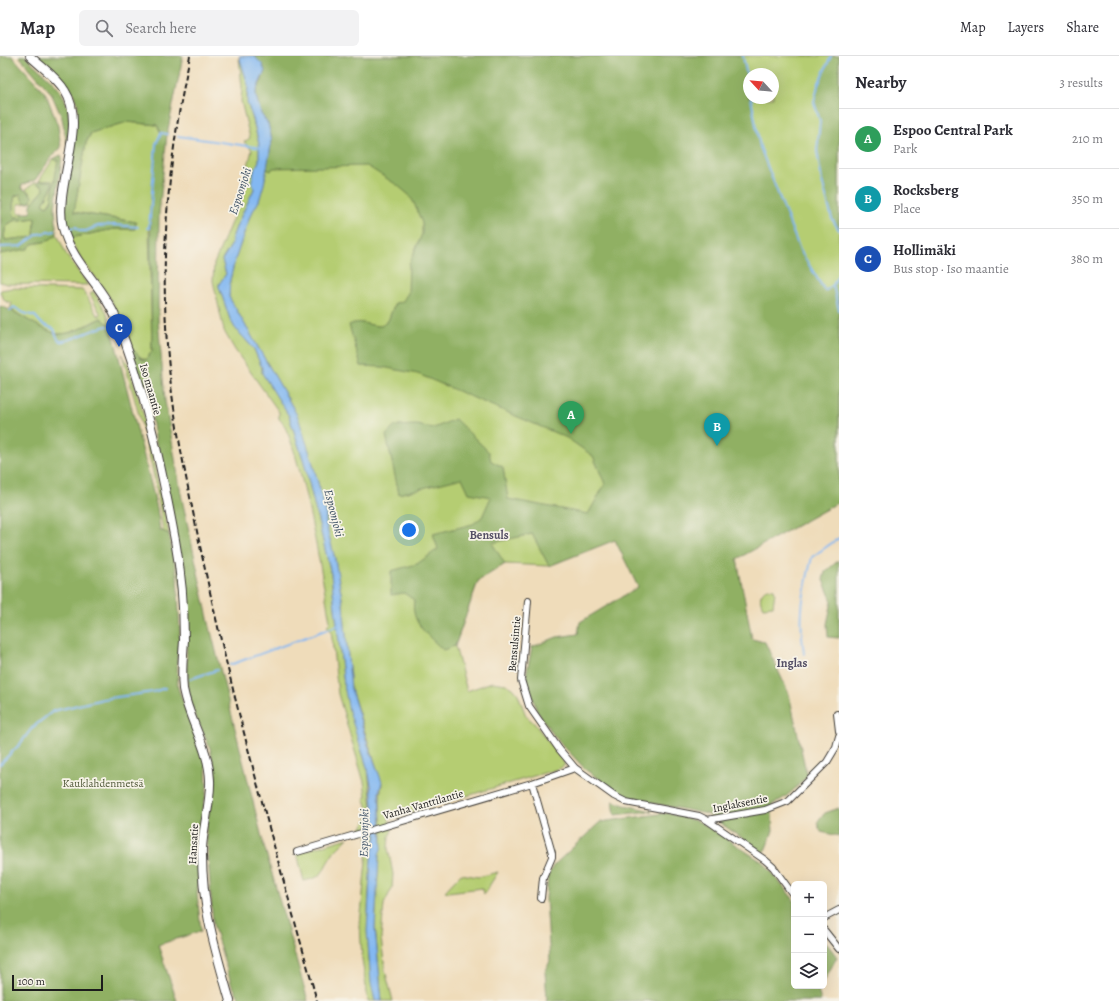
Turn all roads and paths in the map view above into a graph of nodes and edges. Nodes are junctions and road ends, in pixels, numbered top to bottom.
1 (30, 56) edge
2 (528, 601) dead end
3 (183, 689) joint
4 (837, 714) dead end
5 (839, 731) edge
6 (839, 736) edge
7 (575, 768) junction
8 (532, 783) junction
9 (707, 820) junction
10 (297, 852) dead end
11 (791, 892) edge
12 (541, 898) dead end
13 (839, 910) edge
14 (826, 917) edge
15 (827, 934) edge
16 (839, 949) edge
17 (230, 1001) edge

1 - 3 main road, Iso maantie
2 - 7 street, Bensulsintie
3 - 17 main road, Hansatie
4 - 5 street
6 - 9 street, Inglaksentie
7 - 8 street, Vanha Vanttilantie
7 - 9 street
8 - 10 street, Vanha Vanttilantie
8 - 12 street
9 - 11 street
13 - 14 street
15 - 16 street

